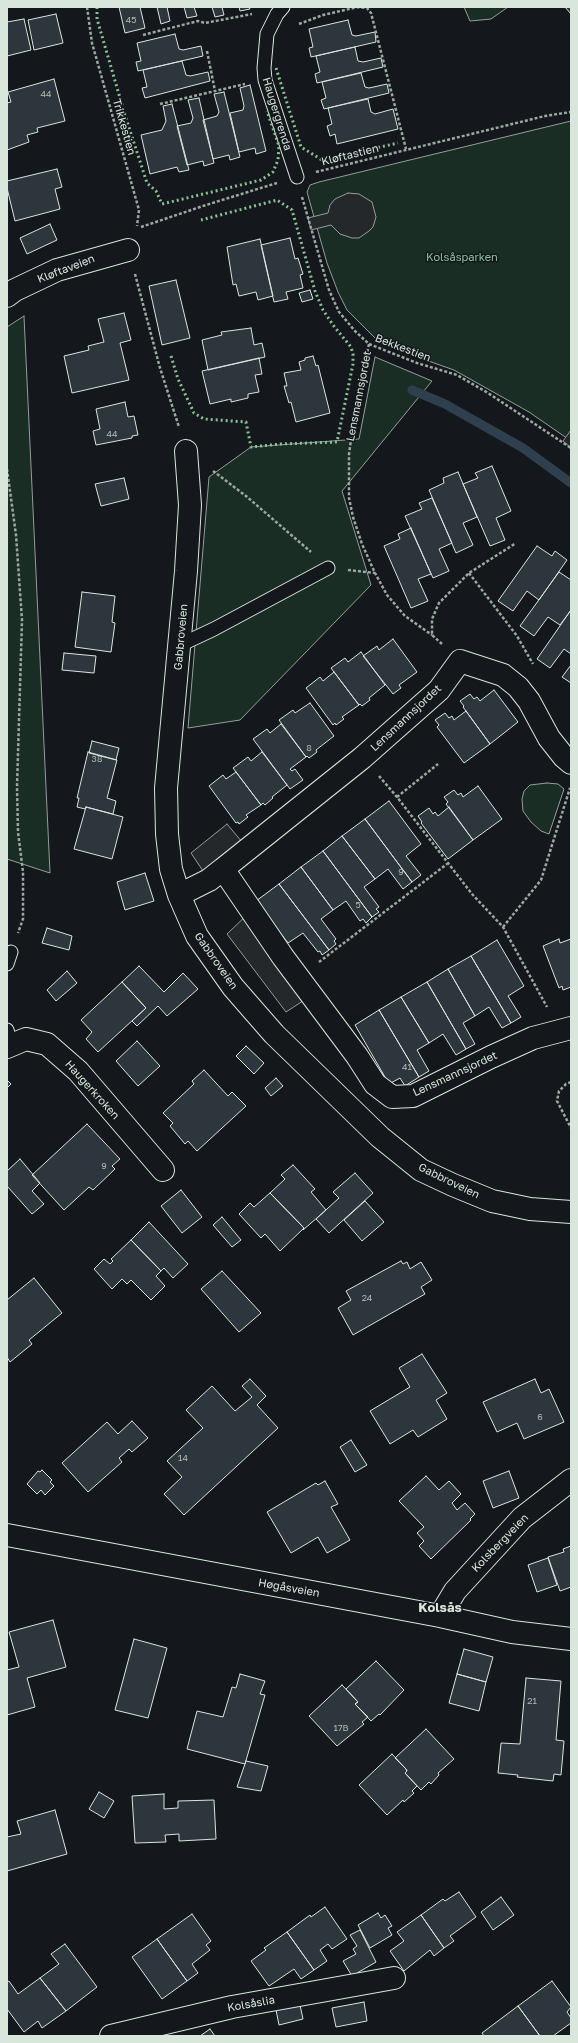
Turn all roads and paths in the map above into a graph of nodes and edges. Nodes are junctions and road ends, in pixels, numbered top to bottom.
1 (87, 7) edge
2 (363, 7) edge
3 (280, 10) edge
4 (143, 35) dead end
5 (265, 49) junction
6 (207, 51) dead end
7 (265, 80) junction
8 (215, 91) junction
9 (160, 104) dead end
10 (571, 112) edge
11 (406, 149) junction
12 (297, 177) junction
13 (137, 228) joint
14 (128, 250) joint
15 (7, 296) edge
16 (369, 344) junction
17 (571, 448) edge
18 (186, 451) junction
19 (7, 469) edge
20 (516, 543) dead end
21 (328, 568) junction
22 (375, 573) junction
23 (469, 573) junction
24 (432, 635) junction
25 (180, 645) junction
26 (460, 661) junction
27 (529, 701) junction
28 (362, 758) junction
29 (571, 763) edge
30 (438, 764) dead end
31 (571, 786) edge
32 (397, 797) junction
33 (447, 864) junction
34 (223, 869) junction
35 (179, 895) junction
36 (503, 927) junction
37 (9, 958) edge
38 (312, 995) junction
39 (566, 1030) edge
40 (9, 1041) edge
41 (571, 1082) edge
42 (571, 1128) edge
43 (163, 1170) dead end
44 (571, 1212) edge
45 (571, 1480) edge
46 (7, 1535) edge
47 (440, 1616) junction
48 (571, 1639) edge
49 (394, 1978) dead end
50 (111, 2036) edge

1 - 13 path, Trikkestien
2 - 5 path
2 - 11 path
3 - 4 path
3 - 5 lane, Haugergrenda
5 - 7 lane, Haugergrenda
6 - 8 path
7 - 8 path
7 - 12 lane, Haugergrenda
8 - 9 path
10 - 11 path, Kløftastien
11 - 12 path, Kløftastien
12 - 13 path, Kløftastien
12 - 16 path, Bekkestien
14 - 15 street, Kløftaveien
14 - 18 path
16 - 17 path, Bekkestien
16 - 22 path, Lensmannsjordet
18 - 21 path
18 - 25 street, Gabbroveien
19 - 37 path
20 - 23 path
21 - 22 path
21 - 25 lane
22 - 24 path, Lensmannsjordet
23 - 24 path
23 - 27 path
24 - 26 path, Lensmannsjordet
25 - 35 street, Gabbroveien
26 - 27 street
26 - 28 street, Lensmannsjordet
27 - 29 street
28 - 32 path
28 - 34 street, Lensmannsjordet
30 - 32 path
31 - 36 path
32 - 33 path
33 - 36 path
33 - 38 path
34 - 35 street, Lensmannsjordet
34 - 38 street, Lensmannsjordet
35 - 44 street, Gabbroveien
36 - 39 path
38 - 39 street, Lensmannsjordet
40 - 43 street, Haugerkroken
41 - 42 path
45 - 47 street, Kolsbergveien
46 - 47 street, Høgåsveien
47 - 48 street, Høgåsveien
49 - 50 street, Kolsåslia

